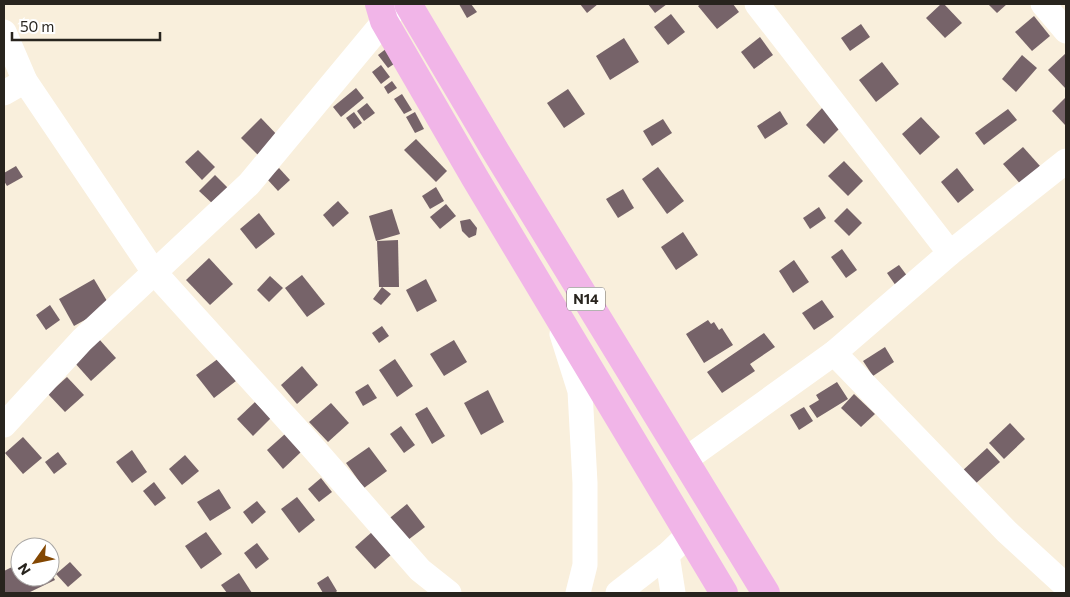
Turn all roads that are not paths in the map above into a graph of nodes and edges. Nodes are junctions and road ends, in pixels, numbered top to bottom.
1 (408, 4) edge
2 (1043, 4) edge
3 (768, 8) edge
4 (387, 10) edge
5 (1066, 31) edge
6 (4, 32) edge
7 (25, 81) junction
8 (4, 93) edge
9 (1066, 161) edge
10 (950, 253) junction
11 (154, 272) junction
12 (556, 316) junction
13 (834, 353) junction
14 (4, 425) edge
15 (685, 460) junction
16 (688, 535) junction
17 (667, 555) junction
18 (1066, 586) edge
19 (449, 593) edge
20 (578, 593) edge
21 (618, 593) edge
22 (673, 593) edge
23 (724, 593) edge
24 (766, 593) edge

1 - 15 main road, N14
2 - 5 street
3 - 10 street
4 - 11 street
4 - 12 main road, N14
6 - 7 street
7 - 8 street
7 - 11 street
9 - 10 street
10 - 13 street
11 - 14 street
11 - 19 street
12 - 16 main road, N14
12 - 20 street
13 - 15 street
13 - 18 street
15 - 24 main road, N14
16 - 17 street
16 - 23 main road, N14
17 - 21 street
17 - 22 street

